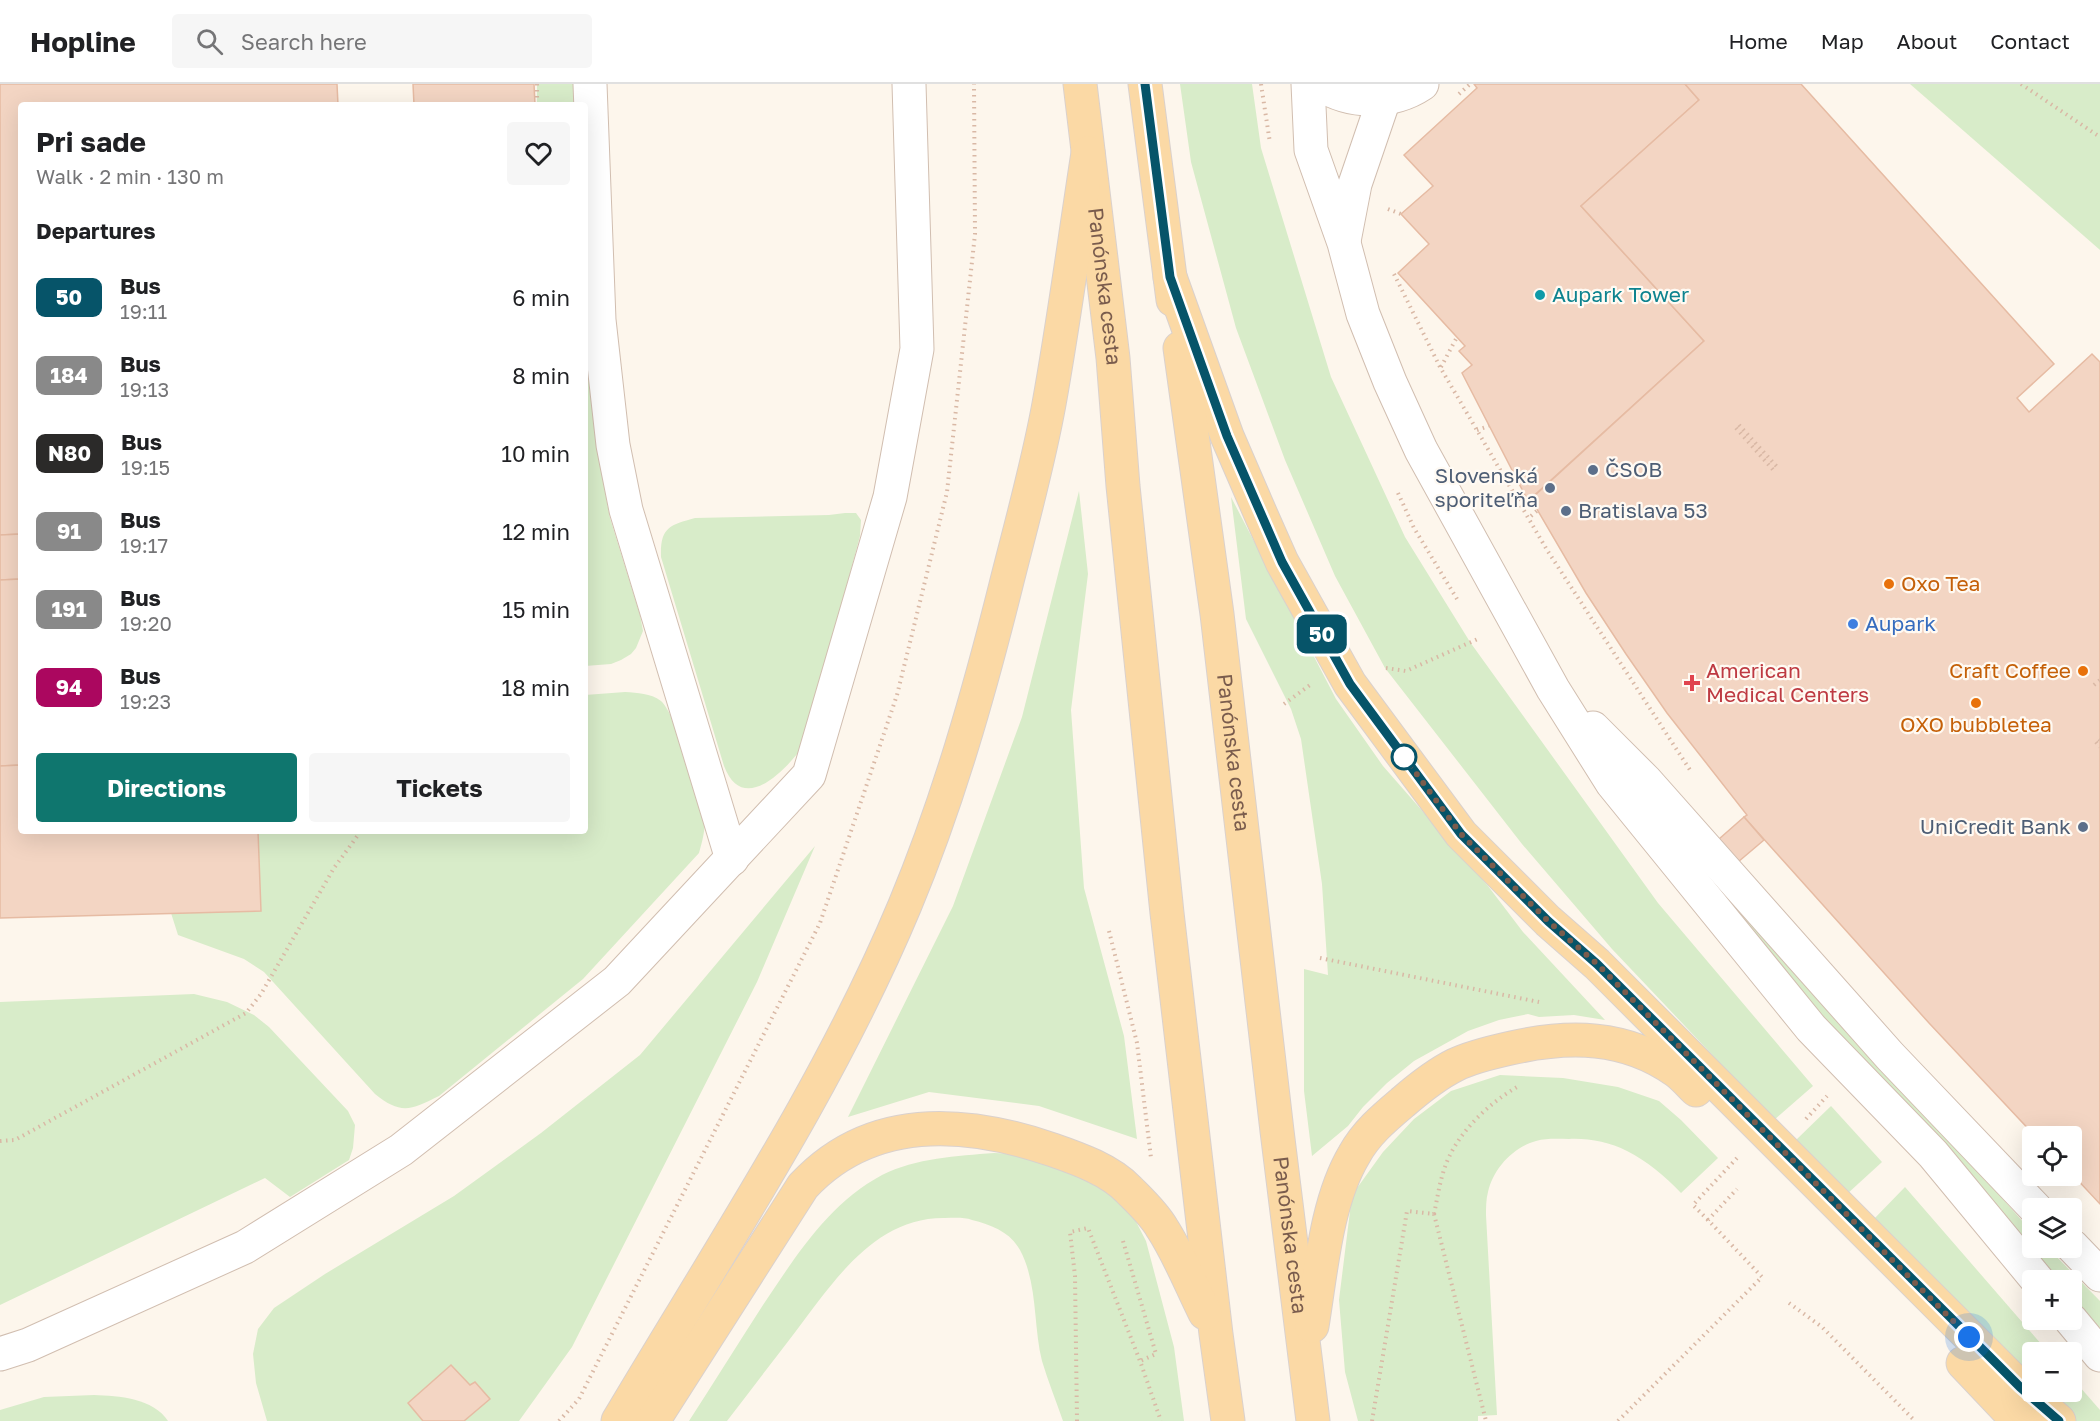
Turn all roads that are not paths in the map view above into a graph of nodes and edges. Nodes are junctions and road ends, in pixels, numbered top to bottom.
1 (590, 84) edge
2 (909, 84) edge
3 (1080, 84) edge
4 (1145, 84) edge
5 (1308, 84) edge
6 (1320, 84) edge
7 (1422, 84) edge
8 (1384, 99) junction
9 (1088, 153) junction
10 (1344, 243) junction
11 (1170, 277) junction
12 (1553, 688) junction
13 (732, 859) junction
14 (2026, 1198) edge
15 (2082, 1256) edge
16 (2029, 1270) edge
17 (2100, 1275) edge
18 (2079, 1330) edge
19 (1216, 1334) junction
20 (0, 1354) edge
21 (2100, 1355) edge
22 (1306, 1360) junction
23 (618, 1421) edge
24 (653, 1421) edge
25 (1228, 1421) edge
26 (1313, 1421) edge
27 (2018, 1421) edge
28 (2059, 1421) edge

1 - 13 lane
2 - 13 lane
3 - 9 main road, Panónska cesta
4 - 11 main road, Panónska cesta
5 - 10 lane
6 - 8 lane
7 - 8 lane
8 - 10 lane
9 - 19 main road, Panónska cesta
9 - 23 main road
10 - 12 lane
11 - 22 main road, Panónska cesta
11 - 28 main road
12 - 14 lane
12 - 16 lane
13 - 20 lane
15 - 17 lane
18 - 21 lane
19 - 24 main road
19 - 25 main road, Panónska cesta
22 - 26 main road, Panónska cesta
22 - 27 main road

